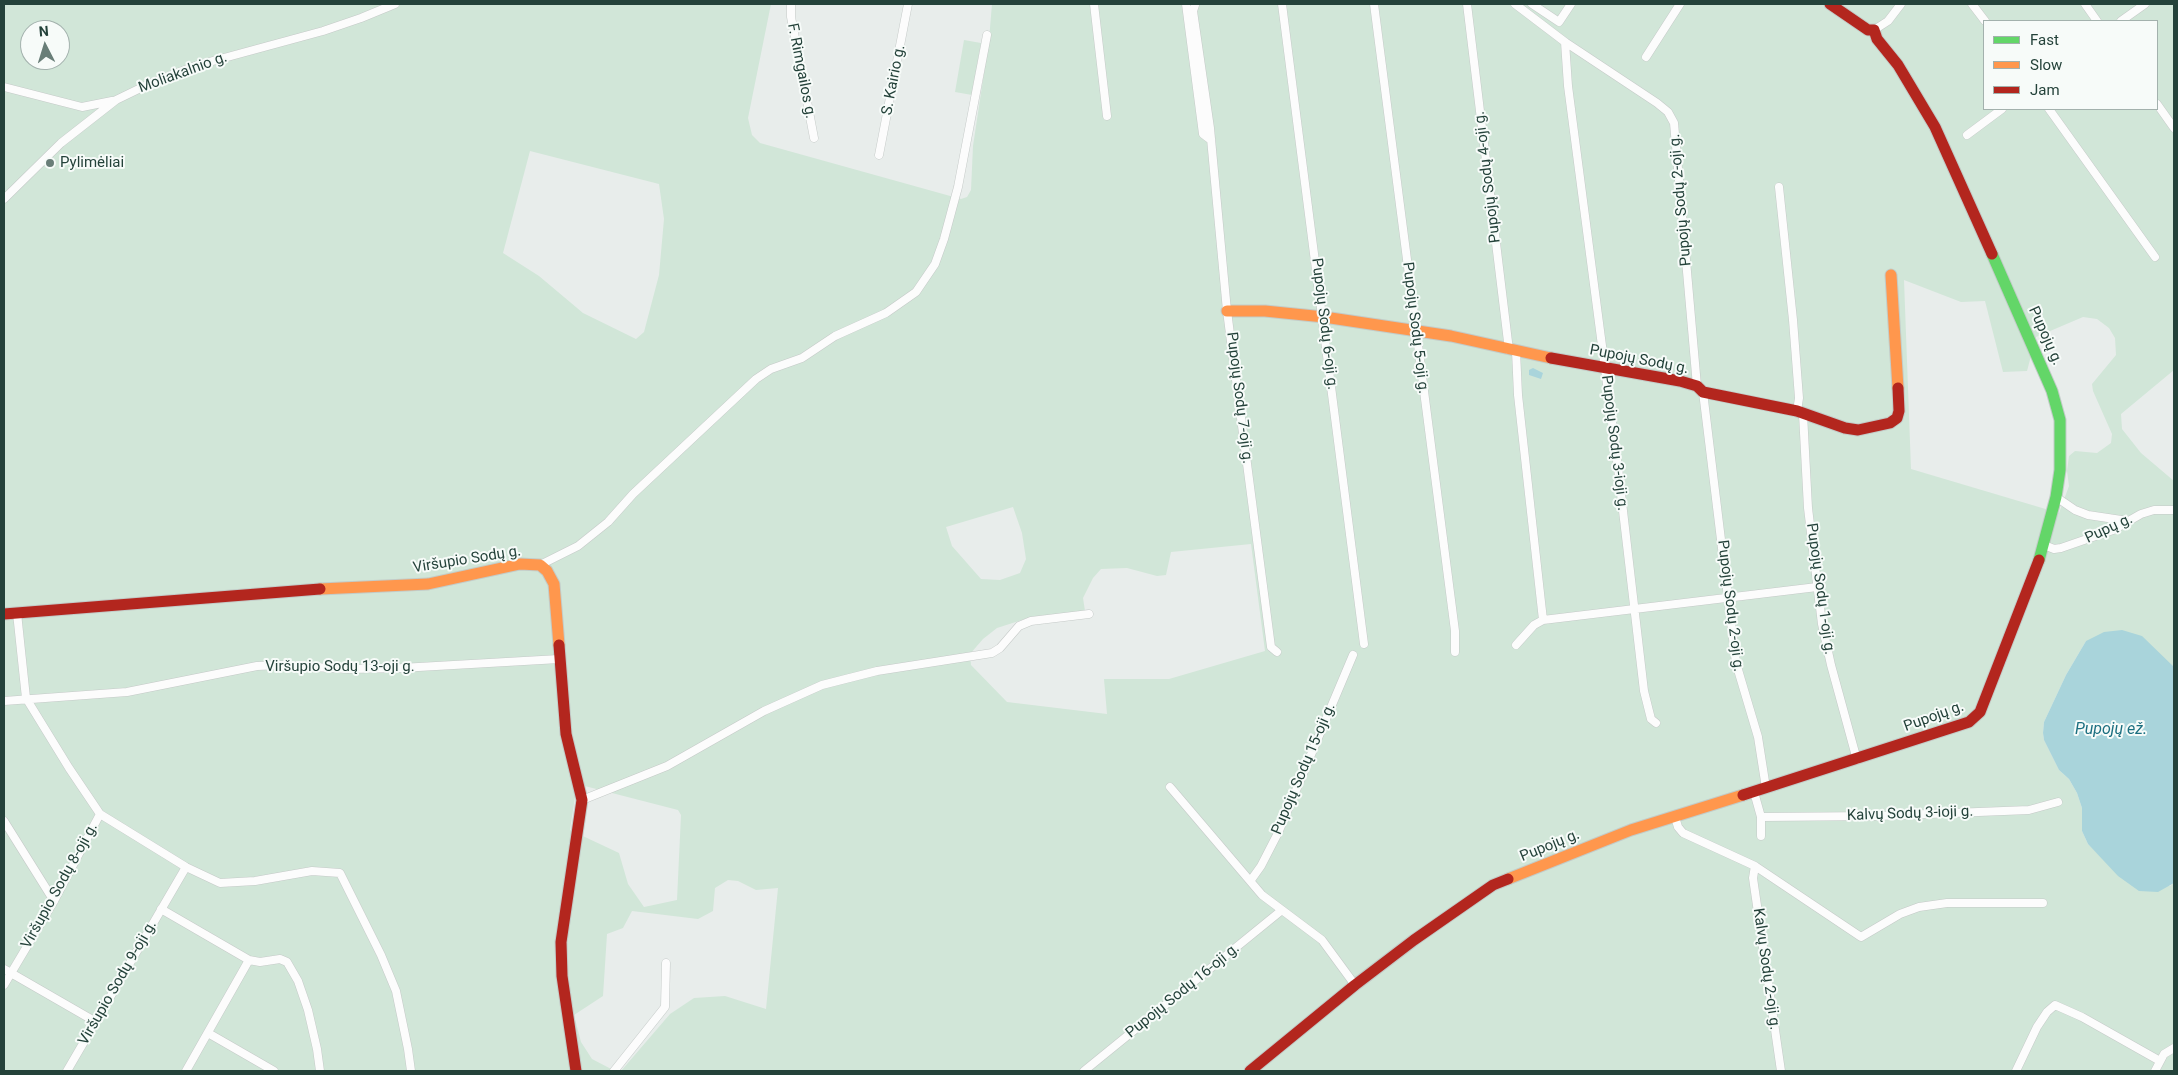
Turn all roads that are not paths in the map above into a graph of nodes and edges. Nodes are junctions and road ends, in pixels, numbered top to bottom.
1 (395, 4) edge
2 (791, 4) edge
3 (908, 4) edge
4 (1094, 4) edge
5 (1186, 4) edge
6 (1282, 4) edge
7 (1374, 4) edge
8 (1467, 4) edge
9 (1515, 4) edge
10 (1532, 4) edge
11 (1571, 4) edge
12 (1680, 4) edge
13 (1830, 4) edge
14 (1901, 4) edge
15 (1972, 4) edge
16 (2085, 4) edge
17 (2145, 4) edge
18 (1195, 5) dead end
19 (1984, 20) edge
20 (2096, 20) edge
21 (2122, 20) edge
22 (1874, 30) junction
23 (987, 36) dead end
24 (1565, 42) junction
25 (1646, 56) dead end
26 (4, 87) edge
27 (116, 100) junction
28 (2158, 105) edge
29 (82, 107) junction
30 (2001, 110) edge
31 (2050, 110) edge
32 (1107, 116) dead end
33 (83, 124) junction
34 (2174, 128) edge
35 (1967, 135) dead end
36 (814, 138) dead end
37 (1211, 140) junction
38 (879, 155) dead end
39 (1779, 186) dead end
40 (4, 199) edge
41 (2155, 257) dead end
42 (1892, 275) dead end
43 (1227, 311) junction
44 (1324, 317) junction
45 (1415, 330) junction
46 (1512, 350) junction
47 (1605, 368) junction
48 (1700, 389) junction
49 (1800, 413) junction
50 (2056, 497) junction
51 (2174, 510) edge
52 (2128, 521) junction
53 (2044, 545) junction
54 (540, 565) junction
55 (1817, 587) junction
56 (1728, 597) junction
57 (1634, 609) junction
58 (17, 613) junction
59 (4, 614) edge
60 (1089, 614) dead end
61 (1542, 620) junction
62 (1364, 644) dead end
63 (1516, 645) dead end
64 (1277, 652) dead end
65 (1455, 652) dead end
66 (1353, 655) dead end
67 (559, 659) junction
68 (26, 698) junction
69 (4, 701) edge
70 (1656, 723) dead end
71 (1858, 760) junction
72 (1170, 787) dead end
73 (1766, 788) junction
74 (1754, 792) junction
75 (582, 800) junction
76 (2058, 802) dead end
77 (100, 814) junction
78 (1675, 817) junction
79 (1761, 817) junction
80 (4, 820) edge
81 (1761, 836) dead end
82 (186, 866) junction
83 (1755, 866) junction
84 (1251, 880) junction
85 (54, 901) junction
86 (2043, 903) dead end
87 (161, 909) junction
88 (1282, 910) junction
89 (249, 960) junction
90 (666, 963) dead end
91 (7, 971) edge
92 (4, 985) edge
93 (1355, 985) junction
94 (96, 1022) junction
95 (208, 1033) junction
96 (2174, 1048) edge
97 (2160, 1061) junction
98 (67, 1071) edge
99 (186, 1071) edge
100 (274, 1071) edge
101 (320, 1071) edge
102 (411, 1071) edge
103 (576, 1071) edge
104 (614, 1071) edge
105 (1084, 1071) edge
106 (1250, 1071) edge
107 (1781, 1071) edge
108 (2016, 1071) edge
109 (2155, 1071) edge

1 - 27 street, Moliakalnio g.
2 - 36 street, F. Rimgailos g.
3 - 38 street, S. Kairio g.
4 - 32 street
5 - 37 street, Pupojų Sodų 7-oji g.
6 - 44 street, Pupojų Sodų 6-oji g.
7 - 45 street, Pupojų Sodų 5-oji g.
8 - 46 street, Pupojų Sodų 4-oji g.
9 - 24 street, Pupojų Sodų 2-oji g.
10 - 11 street
12 - 25 street
13 - 22 street
14 - 22 street
15 - 19 street
16 - 20 street
17 - 21 street
18 - 37 street, Pupojų Sodų 7-oji g.
22 - 50 street, Pupojų g.
23 - 54 street
24 - 47 street, Pupojų Sodų 3-ioji g.
24 - 48 street, Pupojų Sodų 2-oji g.
26 - 29 street
27 - 29 street
27 - 33 street, Moliakalnio g.
28 - 34 street
29 - 33 street
30 - 35 street
31 - 41 street
33 - 40 street, Moliakalnio g.
37 - 43 street, Pupojų Sodų 7-oji g.
39 - 49 street, Pupojų Sodų 1-oji g.
42 - 49 street, Pupojų Sodų g.
43 - 44 street, Pupojų Sodų g.
43 - 64 street, Pupojų Sodų 7-oji g.
44 - 45 street, Pupojų Sodų g.
44 - 62 street, Pupojų Sodų 6-oji g.
45 - 46 street, Pupojų Sodų g.
45 - 65 street, Pupojų Sodų 5-oji g.
46 - 47 street, Pupojų Sodų g.
46 - 61 street, Pupojų Sodų 4-oji g.
47 - 48 street, Pupojų Sodų g.
47 - 57 street, Pupojų Sodų 3-ioji g.
48 - 49 street, Pupojų Sodų g.
48 - 56 street, Pupojų Sodų 2-oji g.
49 - 55 street, Pupojų Sodų 1-oji g.
50 - 52 street
50 - 53 street, Pupojų g.
51 - 52 street, Pupų g.
52 - 53 street, Pupų g.
53 - 71 street, Pupojų g.
54 - 58 street, Viršupio Sodų g.
54 - 67 street, Viršupio Sodų g.
55 - 56 street
55 - 71 street, Pupojų Sodų 1-oji g.
56 - 57 street
56 - 73 street, Pupojų Sodų 2-oji g.
57 - 61 street
57 - 70 street, Pupojų Sodų 3-ioji g.
58 - 59 street, Viršupio Sodų g.
58 - 68 street
60 - 75 street
61 - 63 street
66 - 84 street, Pupojų Sodų 15-oji g.
67 - 68 street, Viršupio Sodų 13-oji g.
67 - 75 street, Viršupio Sodų g.
68 - 69 street, Viršupio Sodų 13-oji g.
68 - 77 street
71 - 73 street, Pupojų g.
72 - 84 street
73 - 74 street, Pupojų g.
74 - 78 street, Pupojų g.
74 - 79 street
75 - 103 street, Viršupio Sodų g.
76 - 79 street, Kalvų Sodų 3-ioji g.
77 - 82 street
77 - 85 street, Viršupio Sodų 8-oji g.
78 - 83 street
78 - 93 street, Pupojų g.
79 - 81 street
80 - 85 street
82 - 87 street
82 - 102 street
83 - 86 street
83 - 107 street, Kalvų Sodų 2-oji g.
84 - 88 street
85 - 91 street, Viršupio Sodų 8-oji g.
87 - 89 street, Viršupio Sodų 9-oji g.
87 - 94 street, Viršupio Sodų 9-oji g.
88 - 93 street
88 - 105 street, Pupojų Sodų 16-oji g.
89 - 95 street
89 - 101 street
90 - 104 street
91 - 92 street, Viršupio Sodų 8-oji g.
91 - 94 street
93 - 106 street, Pupojų g.
94 - 98 street, Viršupio Sodų 9-oji g.
95 - 99 street
95 - 100 street
96 - 97 street
97 - 108 street
97 - 109 street

